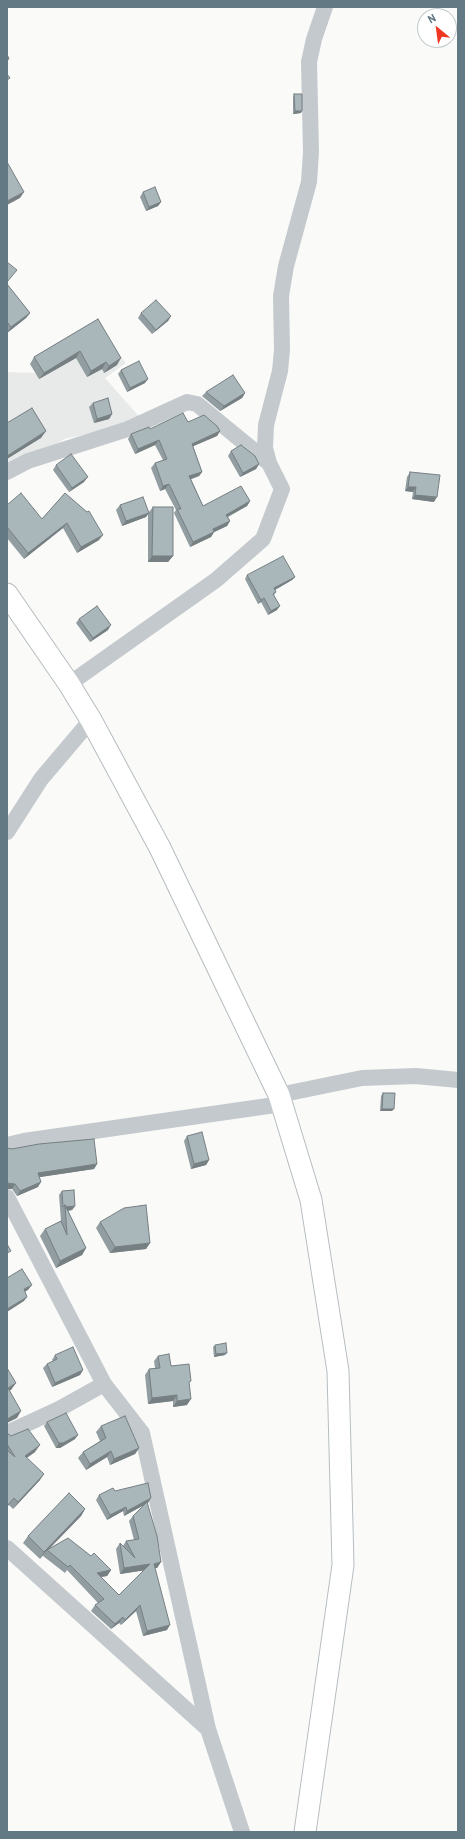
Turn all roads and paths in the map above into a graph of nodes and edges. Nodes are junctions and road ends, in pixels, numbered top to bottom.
1 (325, 7) edge
2 (269, 463) junction
3 (7, 472) edge
4 (7, 594) edge
5 (69, 684) junction
6 (91, 720) junction
7 (7, 832) edge
8 (458, 1080) edge
9 (281, 1099) junction
10 (7, 1145) edge
11 (7, 1197) edge
12 (13, 1222) edge
13 (104, 1384) junction
14 (7, 1433) edge
15 (7, 1548) edge
16 (208, 1729) junction
17 (242, 1832) edge
18 (305, 1832) edge

1 - 2 street
2 - 3 street
2 - 5 street
4 - 5 main road
5 - 6 main road
6 - 7 street
6 - 9 main road
8 - 9 street
9 - 10 street
9 - 18 main road
11 - 12 street
12 - 13 street
13 - 14 street
13 - 16 street
15 - 16 street
16 - 17 street

